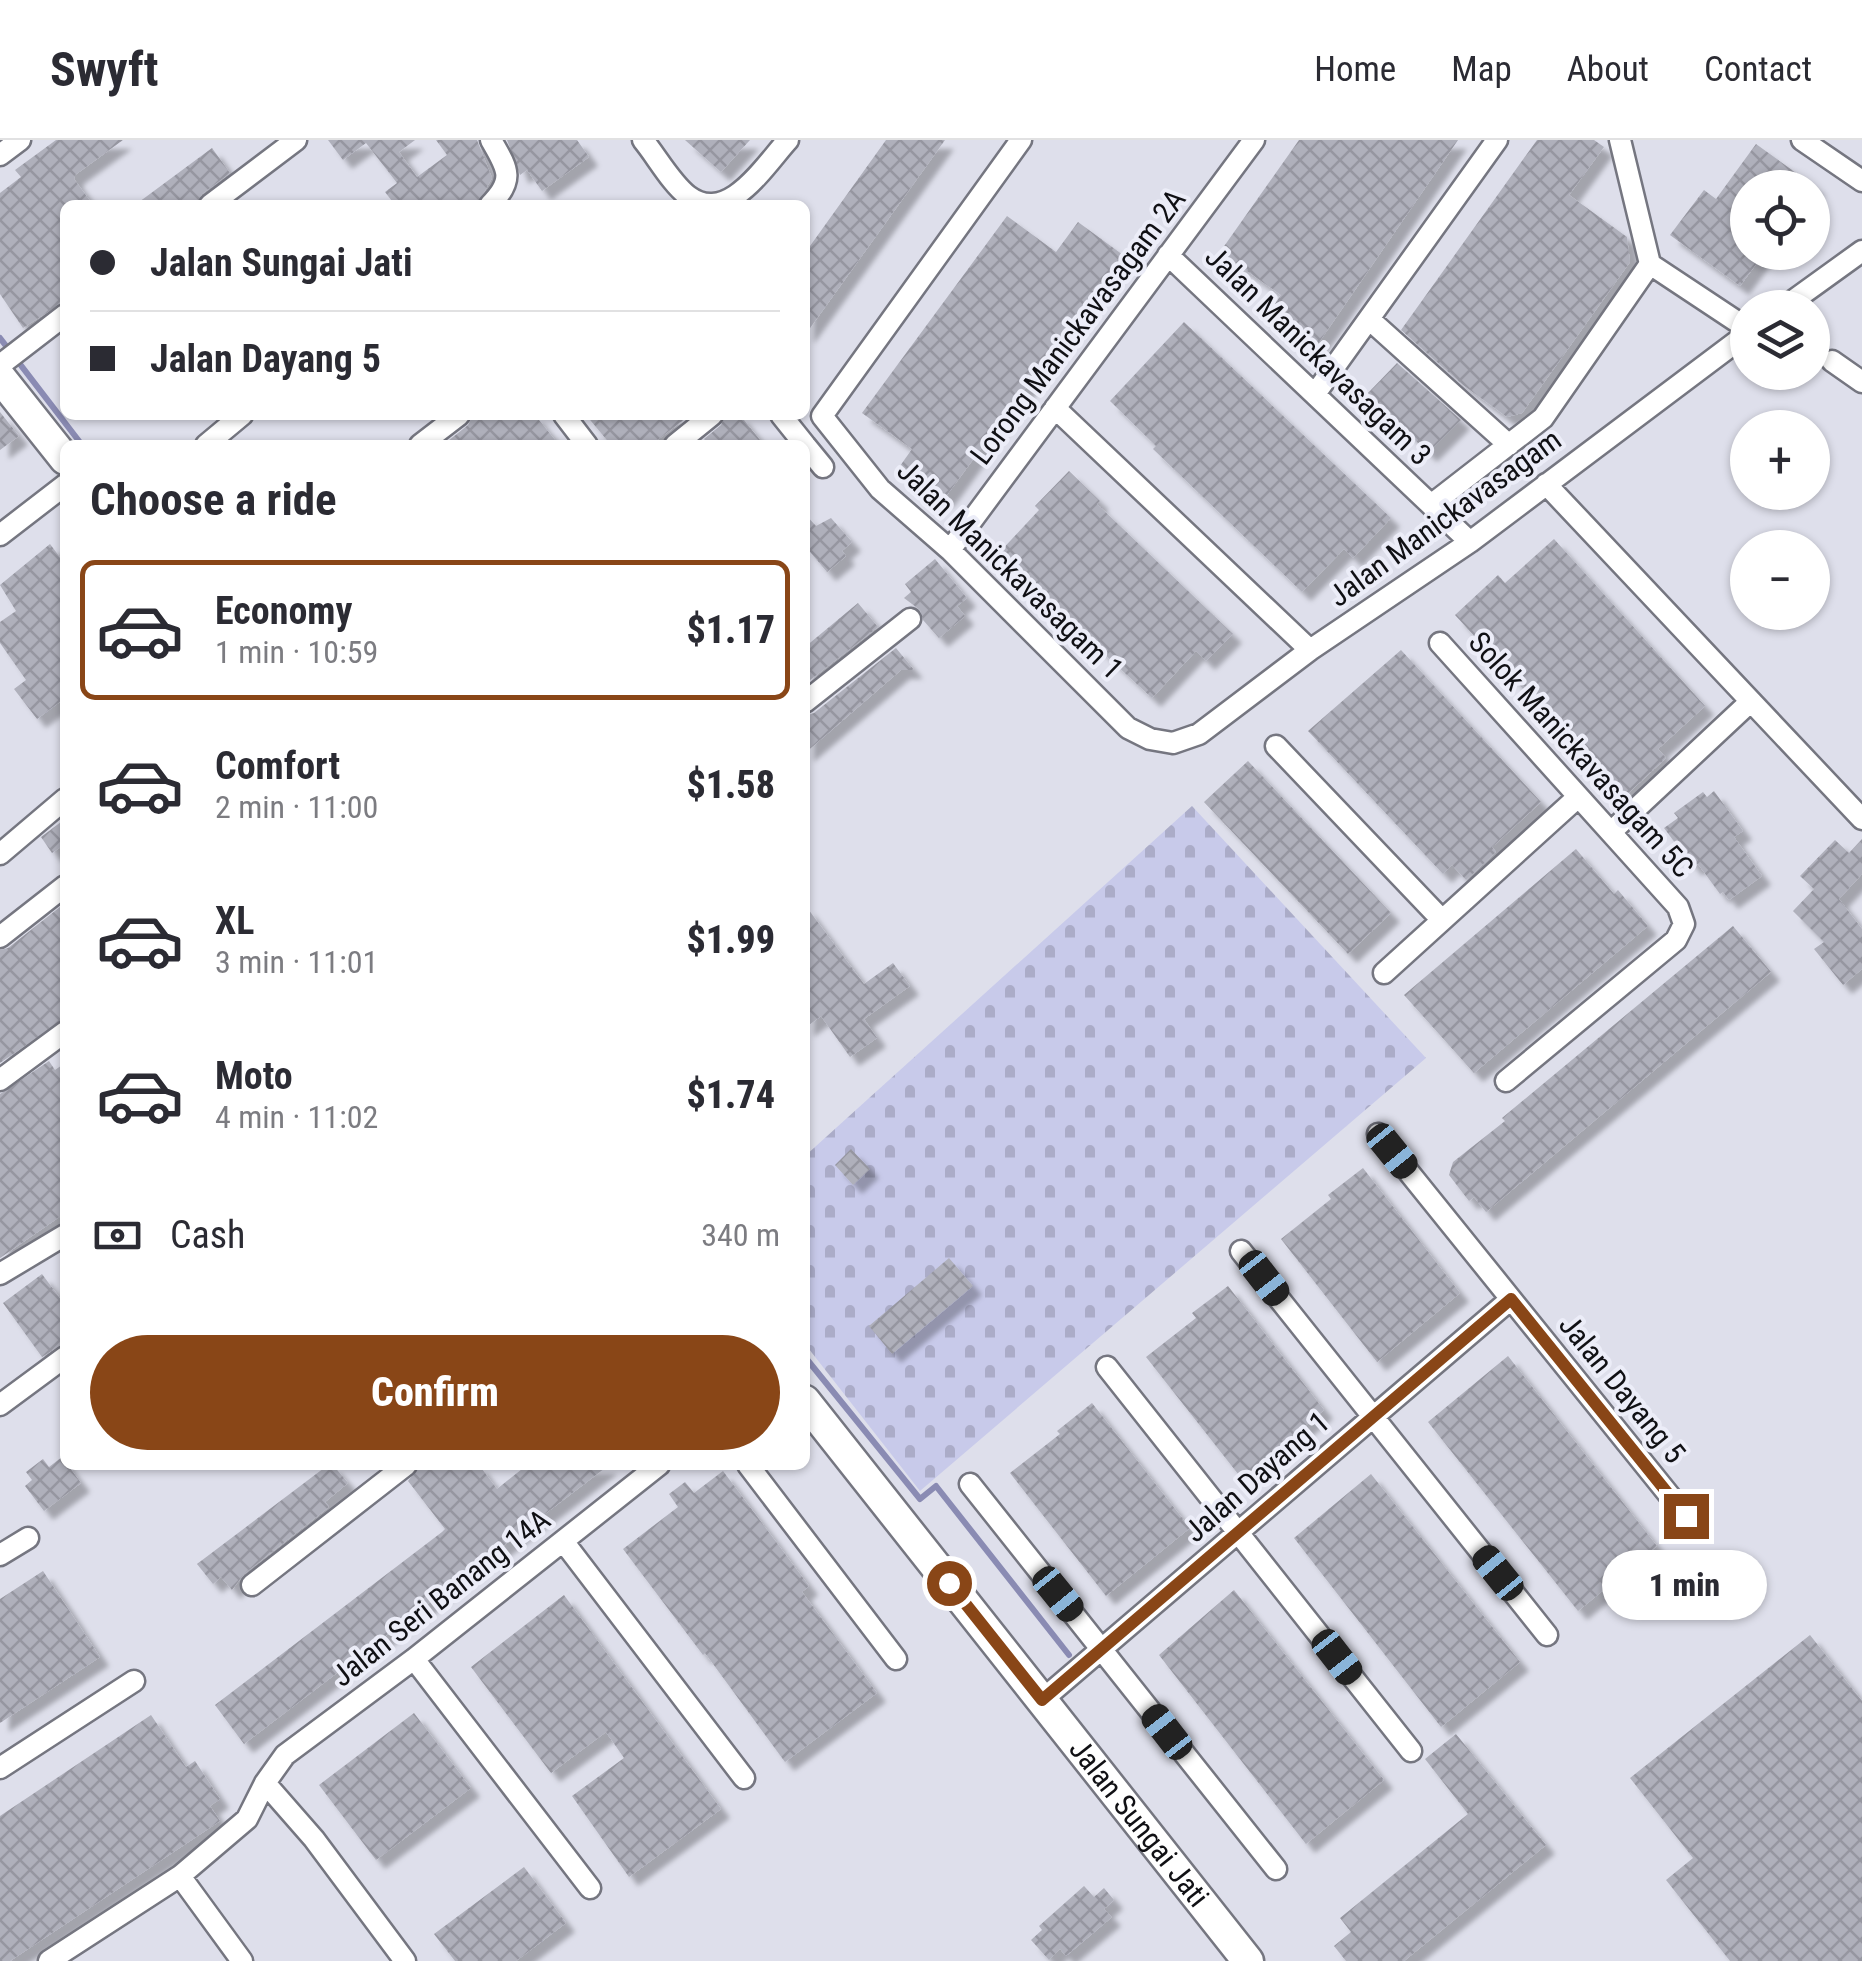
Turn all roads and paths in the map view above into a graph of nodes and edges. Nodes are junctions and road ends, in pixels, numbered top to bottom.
1 (20, 140) edge
2 (296, 140) edge
3 (491, 140) edge
4 (643, 140) edge
5 (788, 140) edge
6 (1020, 140) edge
7 (1254, 140) edge
8 (1498, 140) edge
9 (1620, 140) edge
10 (1802, 140) edge
11 (0, 156) edge
12 (1862, 181) edge
13 (217, 200) edge
14 (494, 200) edge
15 (697, 200) edge
16 (728, 200) edge
17 (1862, 251) edge
18 (1168, 255) junction
19 (1650, 264) junction
20 (1807, 290) edge
21 (1369, 318) junction
22 (60, 319) edge
23 (1730, 319) edge
24 (1730, 345) edge
25 (1832, 361) dead end
26 (6, 363) edge
27 (1862, 382) edge
28 (1314, 394) junction
29 (1056, 408) junction
30 (236, 420) edge
31 (452, 420) edge
32 (568, 420) edge
33 (706, 420) edge
34 (785, 420) edge
35 (212, 440) edge
36 (426, 440) edge
37 (583, 440) edge
38 (680, 440) edge
39 (801, 440) edge
40 (1509, 445) junction
41 (60, 451) edge
42 (810, 451) edge
43 (822, 467) dead end
44 (1546, 484) junction
45 (60, 488) edge
46 (1431, 505) junction
47 (0, 535) edge
48 (1470, 542) junction
49 (950, 550) junction
50 (910, 619) dead end
51 (1440, 644) dead end
52 (1310, 650) junction
53 (810, 698) edge
54 (1750, 702) junction
55 (1173, 743) joint
56 (1276, 746) dead end
57 (1578, 797) junction
58 (60, 803) edge
59 (1862, 819) edge
60 (1610, 832) junction
61 (0, 854) edge
62 (60, 890) edge
63 (1442, 920) junction
64 (0, 937) edge
65 (1384, 973) dead end
66 (60, 1036) edge
67 (0, 1080) edge
68 (1506, 1081) dead end
69 (1378, 1134) dead end
70 (60, 1238) edge
71 (1242, 1251) dead end
72 (0, 1274) edge
73 (1511, 1299) junction
74 (60, 1361) edge
75 (1107, 1367) dead end
76 (0, 1405) edge
77 (810, 1407) edge
78 (1373, 1417) junction
79 (400, 1470) edge
80 (653, 1470) edge
81 (752, 1470) edge
82 (970, 1484) dead end
83 (1686, 1516) dead end
84 (1238, 1533) junction
85 (28, 1538) dead end
86 (562, 1541) junction
87 (0, 1555) edge
88 (252, 1585) dead end
89 (1547, 1636) dead end
90 (1102, 1649) junction
91 (896, 1658) dead end
92 (414, 1659) junction
93 (134, 1681) dead end
94 (1042, 1700) junction
95 (1411, 1751) dead end
96 (0, 1768) edge
97 (744, 1778) dead end
98 (265, 1782) junction
99 (1276, 1869) dead end
100 (180, 1876) junction
101 (590, 1888) dead end
102 (50, 1961) edge
103 (242, 1961) edge
104 (405, 1961) edge
105 (1248, 1961) edge

1 - 11 street
2 - 13 street
3 - 14 street
4 - 15 street
5 - 16 street
6 - 49 street, Jalan Manickavasagam 1
7 - 18 street, Lorong Manickavasagam 2A
8 - 21 street
9 - 19 street
10 - 12 street
17 - 20 street
18 - 28 street, Jalan Manickavasagam 3
18 - 29 street, Lorong Manickavasagam 2A
19 - 23 street
19 - 40 street
21 - 28 street
21 - 40 street
22 - 26 street
24 - 44 street, Jalan Manickavasagam
25 - 27 street
26 - 41 main road
28 - 46 street, Jalan Manickavasagam 3
29 - 49 street, Lorong Manickavasagam 2A
29 - 52 street
30 - 35 street
31 - 36 street
32 - 37 street
33 - 38 street
34 - 39 street
40 - 46 street
42 - 43 street
44 - 48 street, Jalan Manickavasagam
44 - 54 street
45 - 47 street
46 - 48 street, Jalan Manickavasagam 3
48 - 52 street, Jalan Manickavasagam
49 - 55 street, Jalan Manickavasagam 1
50 - 53 street
51 - 57 street, Solok Manickavasagam 5C
52 - 55 street, Jalan Manickavasagam
54 - 59 street
54 - 60 street
56 - 63 street
57 - 60 street, Solok Manickavasagam 5C
57 - 63 street
58 - 61 street
60 - 68 street, Solok Manickavasagam 5C
62 - 64 street
63 - 65 street
66 - 67 street
69 - 73 street, Jalan Dayang 5
70 - 72 street
71 - 78 street
73 - 78 street, Jalan Dayang 1
73 - 83 street, Jalan Dayang 5
74 - 76 street
75 - 84 street
77 - 94 main road, Jalan Sungai Jati
78 - 84 street, Jalan Dayang 1
78 - 89 street
79 - 88 street
80 - 86 street, Jalan Seri Banang 14A
81 - 91 street
82 - 90 street
84 - 90 street, Jalan Dayang 1
84 - 95 street
85 - 87 street
86 - 92 street, Jalan Seri Banang 14A
86 - 97 street
90 - 94 street, Jalan Dayang 1
90 - 99 street
92 - 98 street, Jalan Seri Banang 14A
92 - 101 street
93 - 96 street
94 - 105 main road, Jalan Sungai Jati
98 - 100 street, Jalan Seri Banang 14A
98 - 104 street
100 - 102 street, Jalan Seri Banang 14A
100 - 103 street

